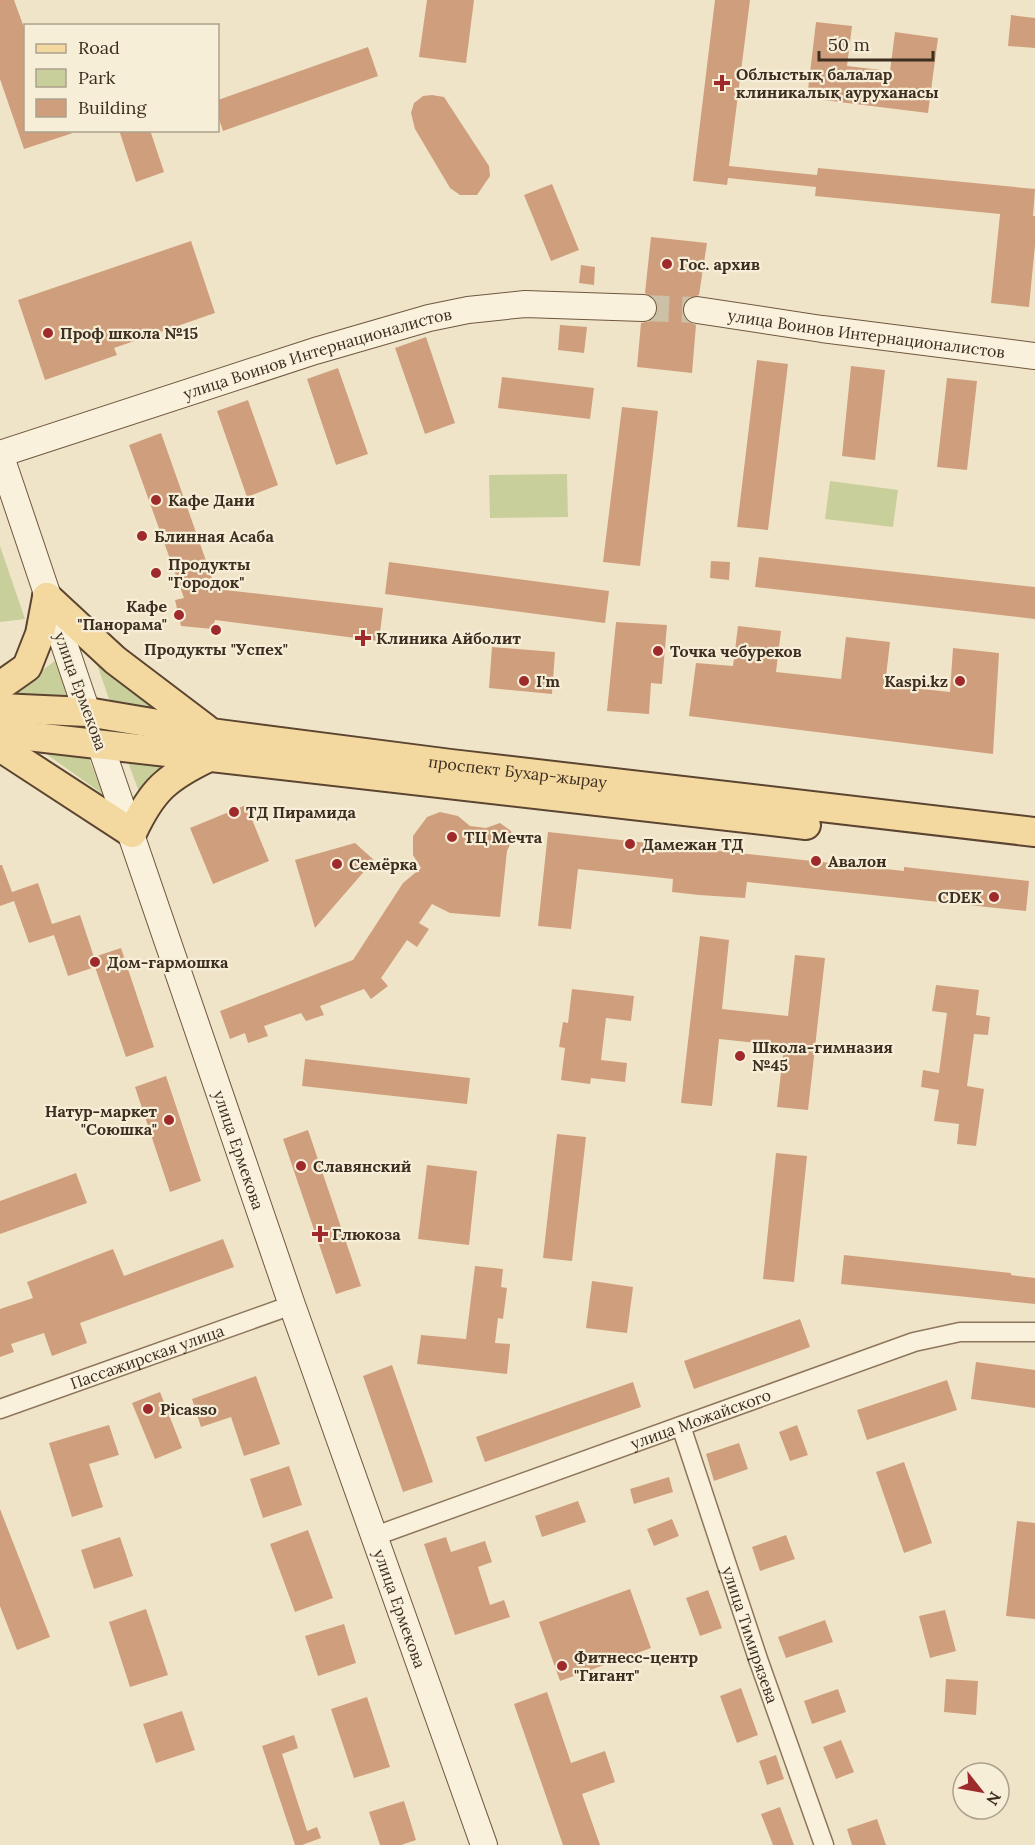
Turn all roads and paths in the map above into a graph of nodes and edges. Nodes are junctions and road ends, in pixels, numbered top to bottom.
1 (643, 308) tunnel mouth
2 (697, 310) tunnel mouth
3 (1035, 356) edge
4 (0, 454) edge
5 (46, 597) junction
6 (0, 686) edge
7 (0, 708) edge
8 (87, 712) junction
9 (0, 733) edge
10 (100, 744) junction
11 (210, 745) junction
12 (0, 747) edge
13 (666, 800) junction
14 (1035, 832) edge
15 (132, 833) junction
16 (1035, 848) edge
17 (292, 1305) junction
18 (1035, 1332) edge
19 (0, 1409) edge
20 (681, 1426) junction
21 (375, 1536) junction
22 (484, 1845) edge
23 (824, 1845) edge

1 - 4 main road, улица Воинов Интернационалистов
2 - 3 main road, улица Воинов Интернационалистов
4 - 5 main road, улица Ермекова
5 - 6 main road
5 - 8 main road, улица Ермекова
5 - 11 main road
7 - 8 main road, проспект Бухар-жырау
8 - 10 main road, улица Ермекова
8 - 11 main road, проспект Бухар-жырау
9 - 10 main road, проспект Бухар-жырау
10 - 11 main road, проспект Бухар-жырау
10 - 15 main road, улица Ермекова
11 - 13 main road, проспект Бухар-жырау
11 - 15 main road
12 - 15 main road
13 - 14 main road, проспект Бухар-жырау
13 - 16 main road, проспект Бухар-жырау
15 - 17 main road, улица Ермекова
17 - 19 street, Пассажирская улица
17 - 21 main road, улица Ермекова
18 - 20 street, улица Можайского
20 - 21 street, улица Можайского
20 - 23 street, улица Тимирязева
21 - 22 main road, улица Ермекова

